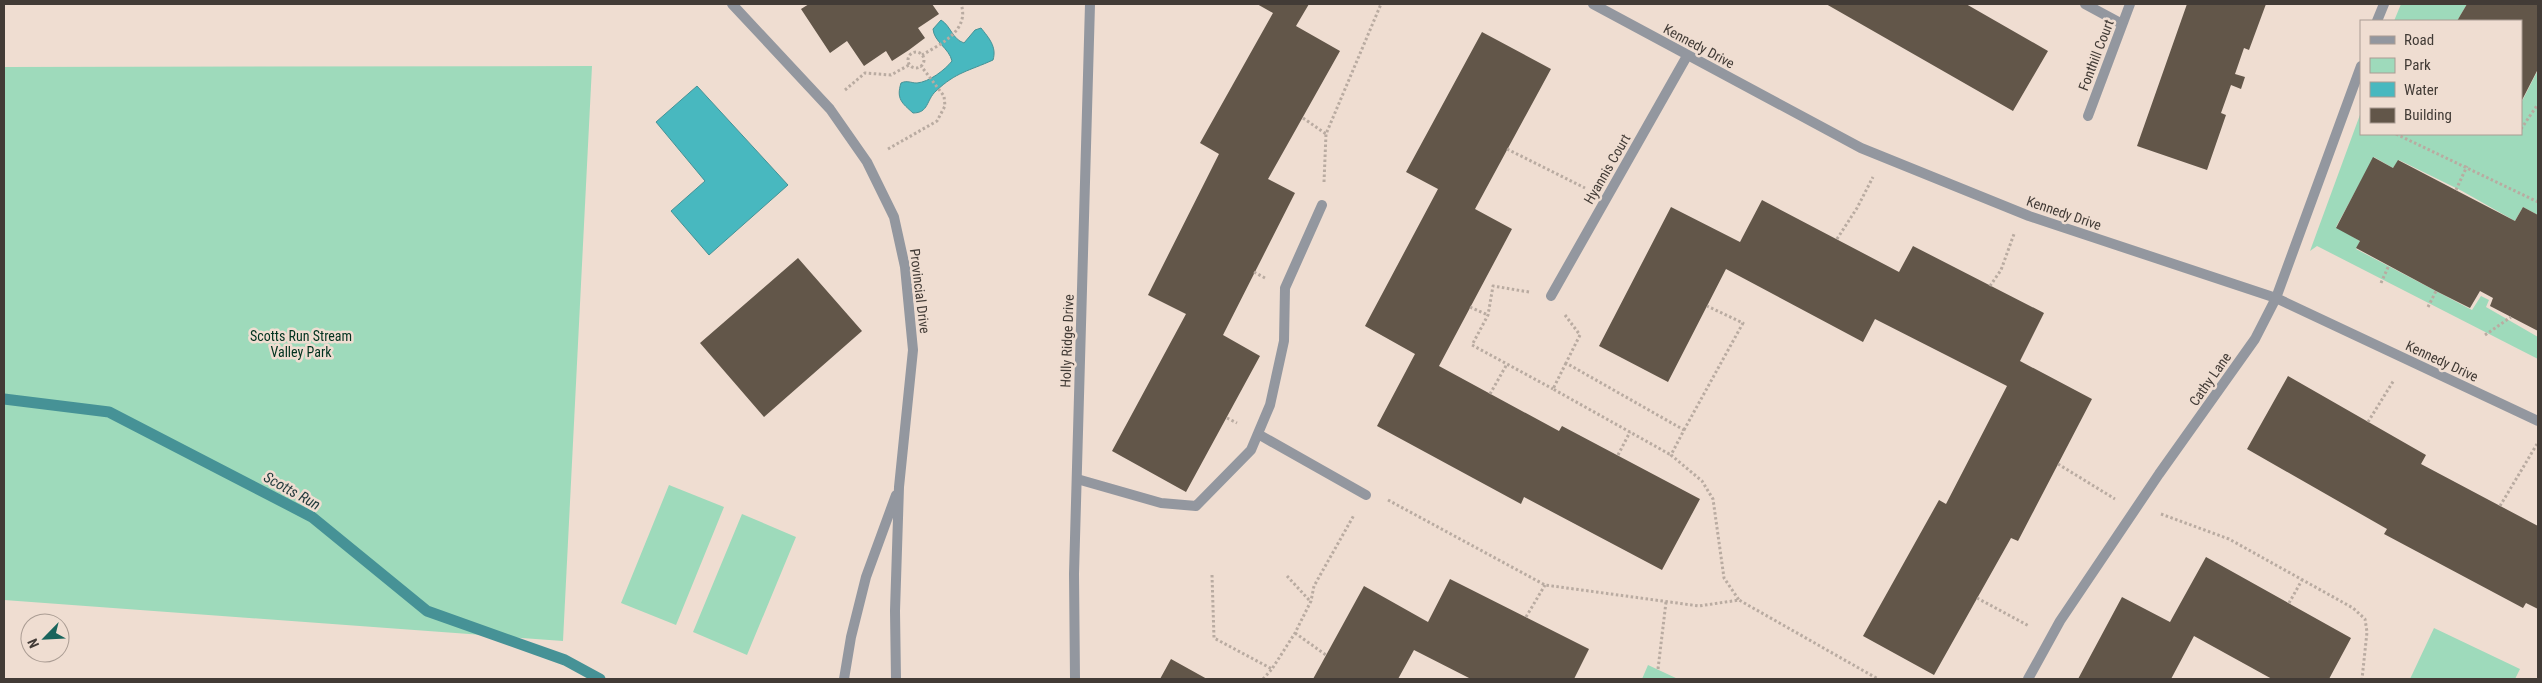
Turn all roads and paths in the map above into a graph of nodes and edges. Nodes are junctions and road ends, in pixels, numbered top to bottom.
1 (732, 4) edge
2 (961, 4) edge
3 (1090, 4) edge
4 (1381, 4) edge
5 (1593, 4) edge
6 (2085, 4) edge
7 (2130, 4) edge
8 (2384, 4) edge
9 (2377, 20) edge
10 (2122, 24) junction
11 (922, 55) junction
12 (1687, 56) junction
13 (909, 65) junction
14 (921, 66) junction
15 (2360, 69) edge
16 (2538, 104) edge
17 (827, 105) junction
18 (2088, 116) dead end
19 (1303, 118) dead end
20 (2522, 128) edge
21 (1326, 134) junction
22 (2398, 135) edge
23 (1507, 149) dead end
24 (1883, 157) junction
25 (867, 162) junction
26 (2467, 166) junction
27 (2456, 190) dead end
28 (1606, 199) junction
29 (2538, 202) edge
30 (1322, 205) joint
31 (2022, 213) junction
32 (1837, 239) dead end
33 (2389, 266) dead end
34 (2381, 284) dead end
35 (1990, 286) dead end
36 (2436, 291) dead end
37 (1551, 296) junction
38 (2276, 298) junction
39 (1707, 306) dead end
40 (1470, 307) dead end
41 (2428, 307) dead end
42 (1488, 315) junction
43 (2511, 317) dead end
44 (2485, 335) dead end
45 (2406, 359) junction
46 (1566, 363) junction
47 (1507, 364) junction
48 (1553, 389) junction
49 (1490, 394) dead end
50 (2538, 421) edge
51 (2368, 422) dead end
52 (1684, 430) junction
53 (1630, 432) junction
54 (1258, 434) junction
55 (2538, 442) edge
56 (1618, 455) dead end
57 (1671, 455) junction
58 (2058, 464) dead end
59 (1077, 480) junction
60 (899, 488) junction
61 (1366, 495) junction
62 (2500, 506) dead end
63 (2136, 508) junction
64 (1212, 575) dead end
65 (1287, 576) dead end
66 (2302, 580) junction
67 (1544, 585) junction
68 (1977, 598) dead end
69 (1739, 600) junction
70 (1311, 601) junction
71 (1666, 602) junction
72 (2289, 603) dead end
73 (1526, 617) dead end
74 (1295, 633) junction
75 (2051, 637) junction
76 (1326, 655) dead end
77 (1272, 669) junction
78 (1658, 669) dead end
79 (844, 679) edge
80 (896, 679) edge
81 (1075, 679) edge
82 (1263, 679) edge
83 (1878, 679) edge
84 (2028, 679) edge
85 (2362, 679) edge

1 - 17 street, Provincial Drive
2 - 11 path
3 - 59 street, Holly Ridge Drive
4 - 21 path
5 - 12 street, Kennedy Drive
6 - 10 street
7 - 10 street, Fonthill Court
8 - 9 street
10 - 18 street, Fonthill Court
11 - 13 path
11 - 14 path
12 - 24 street, Kennedy Drive
12 - 28 street, Hyannis Court
13 - 14 path
13 - 17 path
14 - 25 path
15 - 38 street, Cathy Lane
16 - 20 path
17 - 25 street, Provincial Drive
19 - 21 path
21 - 30 path
22 - 26 path
23 - 28 path
24 - 31 street, Kennedy Drive
24 - 32 path
25 - 60 street, Provincial Drive
26 - 27 path
26 - 29 path
28 - 37 street, Hyannis Court
30 - 54 street
31 - 35 path
31 - 38 street, Kennedy Drive
33 - 34 path
36 - 41 path
37 - 42 path
37 - 46 path
38 - 45 street, Kennedy Drive
38 - 63 street, Cathy Lane
39 - 52 path
40 - 42 path
42 - 47 path
43 - 44 path
45 - 50 street, Kennedy Drive
45 - 51 path
46 - 48 path
46 - 52 path
47 - 48 path
47 - 49 path
48 - 53 path
52 - 57 path
53 - 56 path
53 - 57 path
54 - 59 street
54 - 61 street
55 - 62 path
57 - 69 path
58 - 63 path
59 - 81 street, Holly Ridge Drive
60 - 79 street, Provincial Drive
60 - 80 street, Provincial Drive
61 - 67 path
61 - 70 path
63 - 66 path
63 - 75 street, Cathy Lane
64 - 77 path
65 - 70 path
66 - 72 path
66 - 85 path
67 - 71 path
67 - 73 path
68 - 75 path
69 - 71 path
69 - 83 path
70 - 74 path
71 - 78 path
74 - 76 path
74 - 77 path
75 - 84 street, Cathy Lane
77 - 82 path

